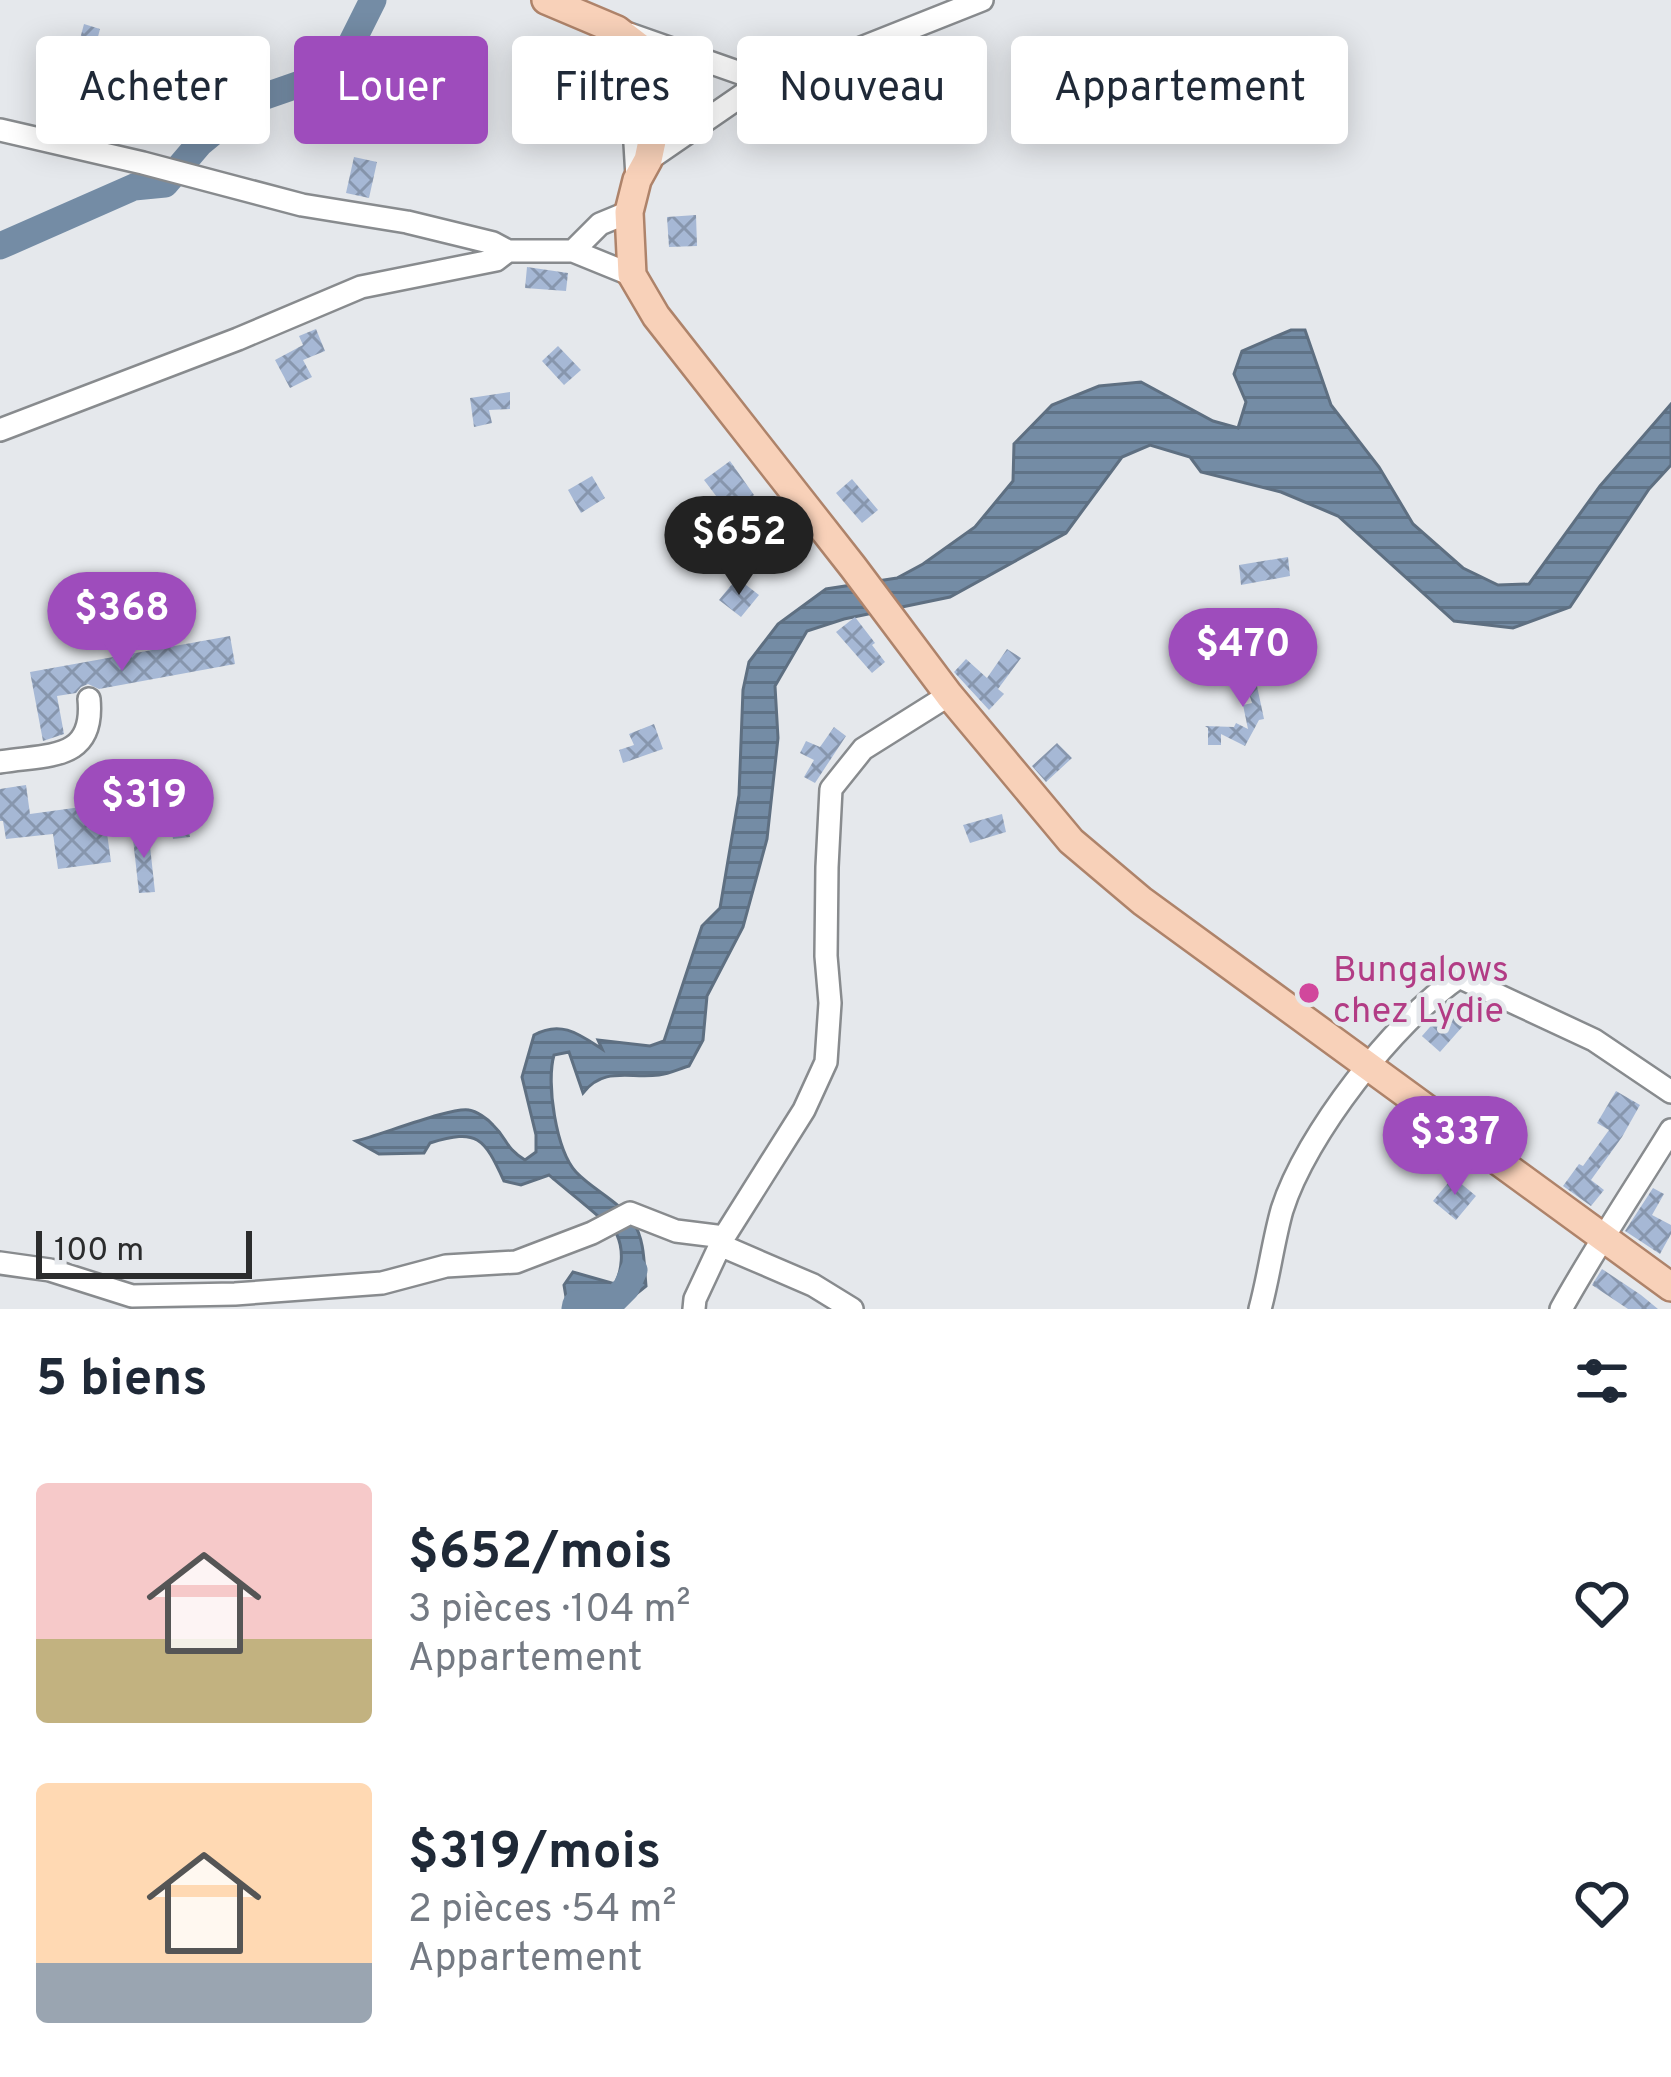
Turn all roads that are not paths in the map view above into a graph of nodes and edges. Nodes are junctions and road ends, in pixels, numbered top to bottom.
1 (546, 0) edge
2 (982, 0) edge
3 (617, 30) junction
4 (891, 36) edge
5 (737, 72) edge
6 (737, 100) edge
7 (0, 130) edge
8 (642, 170) junction
9 (629, 212) junction
10 (508, 251) junction
11 (573, 251) junction
12 (632, 275) junction
13 (0, 430) edge
14 (949, 695) junction
15 (89, 699) dead end
16 (0, 761) edge
17 (1368, 1066) junction
18 (1671, 1092) edge
19 (1671, 1130) edge
20 (1604, 1239) junction
21 (723, 1241) junction
22 (0, 1263) edge
23 (1671, 1287) edge
24 (694, 1309) edge
25 (853, 1309) edge
26 (1260, 1309) edge
27 (1561, 1309) edge

1 - 3 main road
2 - 4 street
3 - 5 street
3 - 8 main road
6 - 8 street
7 - 10 street
8 - 9 main road
9 - 11 street
9 - 12 main road
10 - 11 street
10 - 13 street
11 - 12 street
12 - 14 main road
14 - 17 main road
14 - 21 street
15 - 16 street
17 - 18 street
17 - 20 main road
17 - 26 street
19 - 20 street
20 - 23 main road
20 - 27 street
21 - 22 street
21 - 24 street
21 - 25 street

